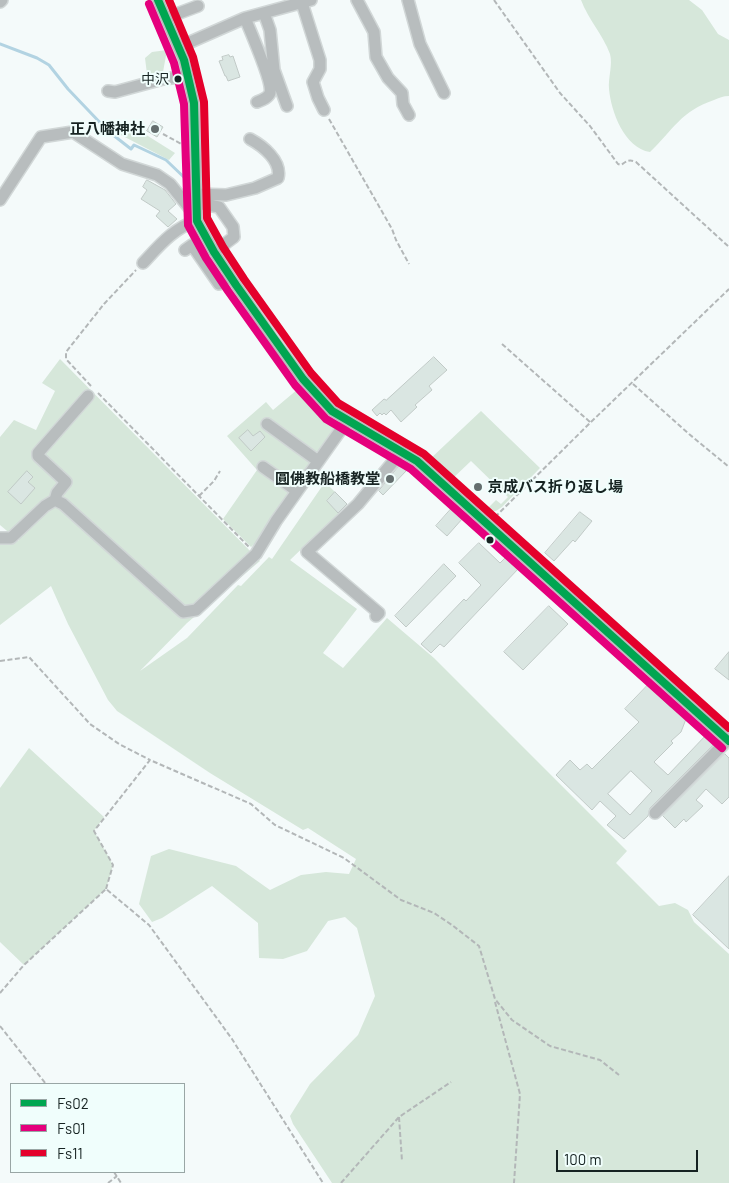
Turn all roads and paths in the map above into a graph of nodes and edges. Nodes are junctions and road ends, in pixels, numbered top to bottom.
1 (158, 0) edge
2 (357, 0) edge
3 (408, 0) edge
4 (494, 0) edge
5 (306, 1) edge
6 (191, 5) edge
7 (264, 13) junction
8 (166, 18) junction
9 (246, 18) junction
10 (179, 47) junction
11 (188, 76) junction
12 (108, 91) dead end
13 (444, 93) dead end
14 (257, 102) dead end
15 (287, 106) dead end
16 (324, 110) joint
17 (409, 115) dead end
18 (164, 134) dead end
19 (250, 139) dead end
20 (196, 152) junction
21 (0, 200) edge
22 (196, 208) junction
23 (729, 247) edge
24 (185, 250) dead end
25 (214, 252) junction
26 (143, 263) joint
27 (409, 264) dead end
28 (230, 276) junction
29 (729, 289) edge
30 (502, 344) dead end
31 (632, 384) junction
32 (88, 396) dead end
33 (347, 421) junction
34 (590, 423) junction
35 (267, 424) dead end
36 (402, 451) junction
37 (318, 461) junction
38 (263, 467) dead end
39 (729, 467) edge
40 (220, 471) dead end
41 (297, 491) junction
42 (199, 496) junction
43 (55, 500) junction
44 (488, 524) junction
45 (0, 538) edge
46 (256, 554) junction
47 (376, 616) dead end
48 (0, 661) edge
49 (728, 741) edge
50 (150, 760) junction
51 (655, 814) dead end
52 (106, 889) junction
53 (0, 993) edge
54 (495, 999) junction
55 (0, 1026) edge
56 (619, 1075) dead end
57 (451, 1082) dead end
58 (45, 1083) edge
59 (399, 1117) junction
60 (402, 1161) dead end
61 (115, 1173) edge
62 (117, 1176) junction
63 (108, 1183) edge
64 (121, 1183) edge
65 (322, 1183) edge
66 (341, 1183) edge
67 (514, 1183) edge

1 - 8 street
2 - 17 street
3 - 13 street
4 - 23 path
5 - 7 street
5 - 16 street
6 - 8 street
7 - 9 street
7 - 15 street
8 - 10 street
9 - 10 street
9 - 14 street
10 - 11 street
11 - 12 street
11 - 20 street
16 - 27 path
18 - 20 path
19 - 22 street
20 - 22 street
21 - 22 street
22 - 25 street
22 - 25 street
22 - 26 street
24 - 28 street
25 - 28 street
26 - 42 path
28 - 33 street
29 - 31 path
30 - 34 path
31 - 34 path
31 - 39 path
32 - 43 street
33 - 36 street
33 - 37 street
34 - 44 path
35 - 37 street
36 - 44 street
36 - 47 street
37 - 41 street
38 - 41 street
40 - 42 path
41 - 46 street
42 - 46 path
43 - 45 street
43 - 46 street
44 - 49 street
48 - 50 path
49 - 51 street
50 - 52 path
50 - 54 path
52 - 53 path
52 - 65 path
54 - 56 path
54 - 67 path
55 - 58 path
57 - 59 path
59 - 60 path
59 - 66 path
61 - 62 path
62 - 63 path
62 - 64 path

